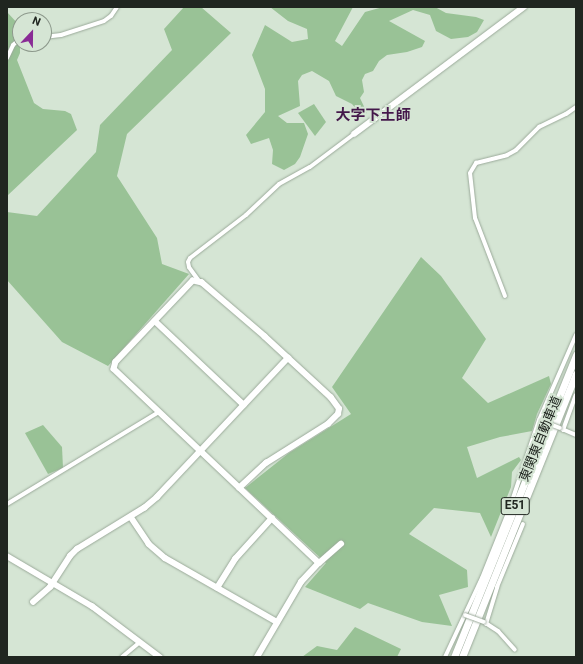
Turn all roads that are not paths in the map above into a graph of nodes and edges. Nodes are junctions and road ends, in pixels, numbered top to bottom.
1 (117, 7) edge
2 (524, 7) edge
3 (52, 36) edge
4 (12, 47) edge
5 (7, 58) edge
6 (576, 107) edge
7 (354, 134) joint
8 (199, 281) junction
9 (504, 296) dead end
10 (155, 321) junction
11 (576, 335) edge
12 (576, 355) edge
13 (288, 358) junction
14 (576, 374) edge
15 (576, 395) edge
16 (244, 405) junction
17 (159, 412) junction
18 (540, 420) junction
19 (561, 429) junction
20 (576, 435) edge
21 (200, 451) junction
22 (239, 488) junction
23 (7, 504) edge
24 (131, 516) junction
25 (272, 518) junction
26 (522, 524) dead end
27 (341, 544) dead end
28 (7, 556) edge
29 (319, 563) junction
30 (54, 582) junction
31 (217, 588) junction
32 (33, 602) dead end
33 (465, 615) junction
34 (277, 622) junction
35 (485, 623) junction
36 (140, 642) junction
37 (515, 650) dead end
38 (122, 657) edge
39 (160, 657) edge
40 (257, 657) edge
41 (445, 657) edge
42 (454, 657) edge
43 (462, 657) edge

1 - 3 street
2 - 7 street
4 - 5 street
6 - 9 street
7 - 8 street
8 - 10 street
8 - 13 street
10 - 16 street
10 - 17 street
11 - 18 street
12 - 42 highway, 東関東自動車道 / E51
13 - 16 street
13 - 22 street
14 - 43 highway, 東関東自動車道 / E51
15 - 19 street
16 - 21 street
17 - 21 street
17 - 23 street
18 - 19 street, bridge
18 - 33 street
19 - 20 street
21 - 22 street
21 - 24 street
22 - 25 street
24 - 30 street
24 - 31 street
25 - 29 street
25 - 31 street
26 - 35 street
27 - 29 street
28 - 30 street
29 - 34 street
30 - 32 street
30 - 36 street
31 - 34 street
33 - 35 street, bridge
33 - 41 street
34 - 40 street
35 - 37 street
36 - 38 street
36 - 39 street

